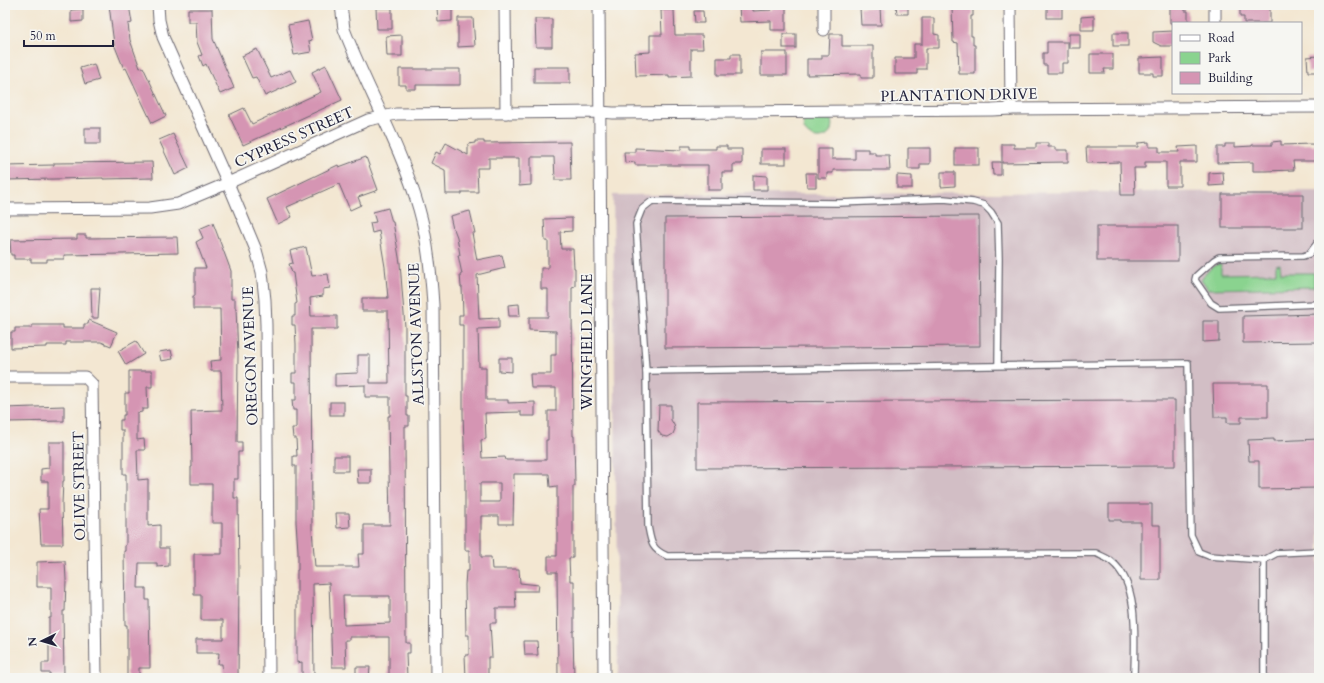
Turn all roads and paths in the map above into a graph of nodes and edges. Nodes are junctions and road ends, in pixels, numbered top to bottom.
1 (158, 5) edge
2 (341, 5) edge
3 (505, 5) edge
4 (599, 5) edge
5 (824, 5) edge
6 (1010, 5) edge
7 (1215, 5) edge
8 (1215, 22) edge
9 (824, 30) dead end
10 (1319, 107) edge
11 (1010, 109) junction
12 (600, 112) junction
13 (506, 113) junction
14 (382, 117) junction
15 (228, 183) junction
16 (5, 209) edge
17 (1319, 241) edge
18 (1319, 304) edge
19 (998, 366) junction
20 (646, 372) junction
21 (5, 377) edge
22 (1319, 551) edge
23 (1264, 560) junction
24 (96, 678) edge
25 (269, 678) edge
26 (436, 678) edge
27 (604, 678) edge
28 (1134, 678) edge
29 (1264, 678) edge

1 - 15 street, OREGON AVENUE
2 - 14 street, ALLSTON AVENUE
3 - 13 street
4 - 12 street, WINGFIELD LANE
5 - 9 street
6 - 11 street
7 - 8 street
10 - 11 street, PLANTATION DRIVE
11 - 12 street, PLANTATION DRIVE
12 - 13 street, CYPRESS STREET
12 - 27 street, WINGFIELD LANE
13 - 14 street, CYPRESS STREET
14 - 15 street, CYPRESS STREET
14 - 26 street, ALLSTON AVENUE
15 - 16 street, CYPRESS STREET
15 - 25 street, OREGON AVENUE
17 - 18 lane
19 - 20 lane
19 - 20 lane
19 - 23 lane
20 - 28 lane
21 - 24 street, OLIVE STREET
22 - 23 lane
23 - 29 lane

